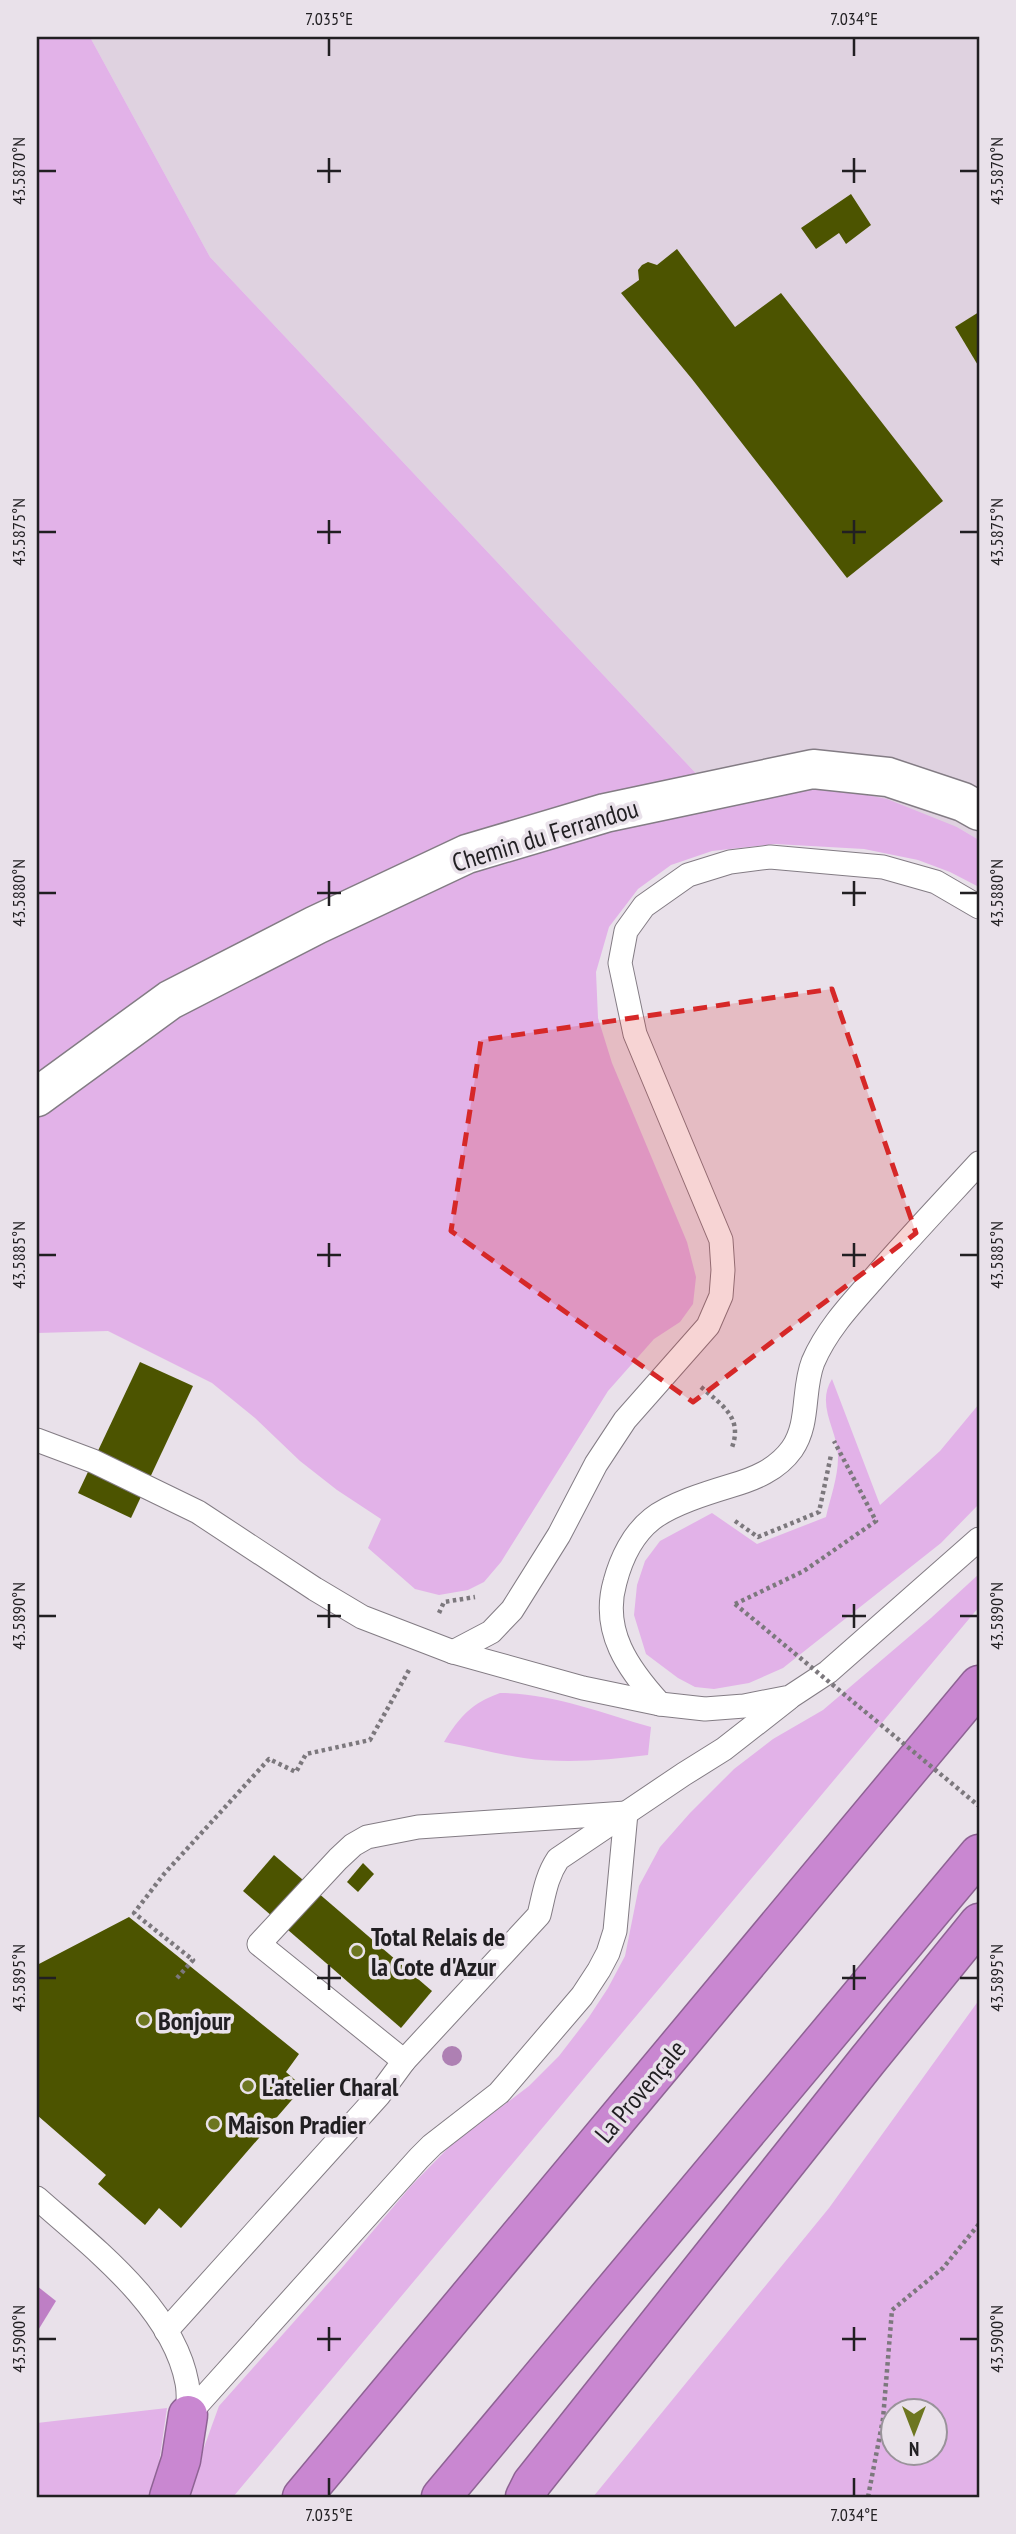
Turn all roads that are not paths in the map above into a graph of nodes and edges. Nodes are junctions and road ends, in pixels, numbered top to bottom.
1 (979, 811) edge
2 (979, 907) edge
3 (37, 1097) edge
4 (979, 1163) edge
5 (37, 1440) edge
6 (979, 1539) edge
7 (453, 1652) junction
8 (979, 1685) edge
9 (790, 1697) junction
10 (660, 1704) junction
11 (626, 1813) junction
12 (979, 1854) edge
13 (979, 1923) edge
14 (404, 2061) junction
15 (37, 2198) edge
16 (166, 2331) junction
17 (188, 2415) junction
18 (525, 2492) edge
19 (169, 2497) edge
20 (302, 2497) edge
21 (441, 2497) edge

1 - 3 street, Chemin du Ferrandou
2 - 7 lane
4 - 10 lane
5 - 7 lane
6 - 9 lane
7 - 10 lane
8 - 20 highway, La Provençale
9 - 10 lane
9 - 11 lane
11 - 14 lane
11 - 14 lane
11 - 17 lane
12 - 21 highway
13 - 18 highway
14 - 16 lane
15 - 16 lane
16 - 17 lane
17 - 19 highway

